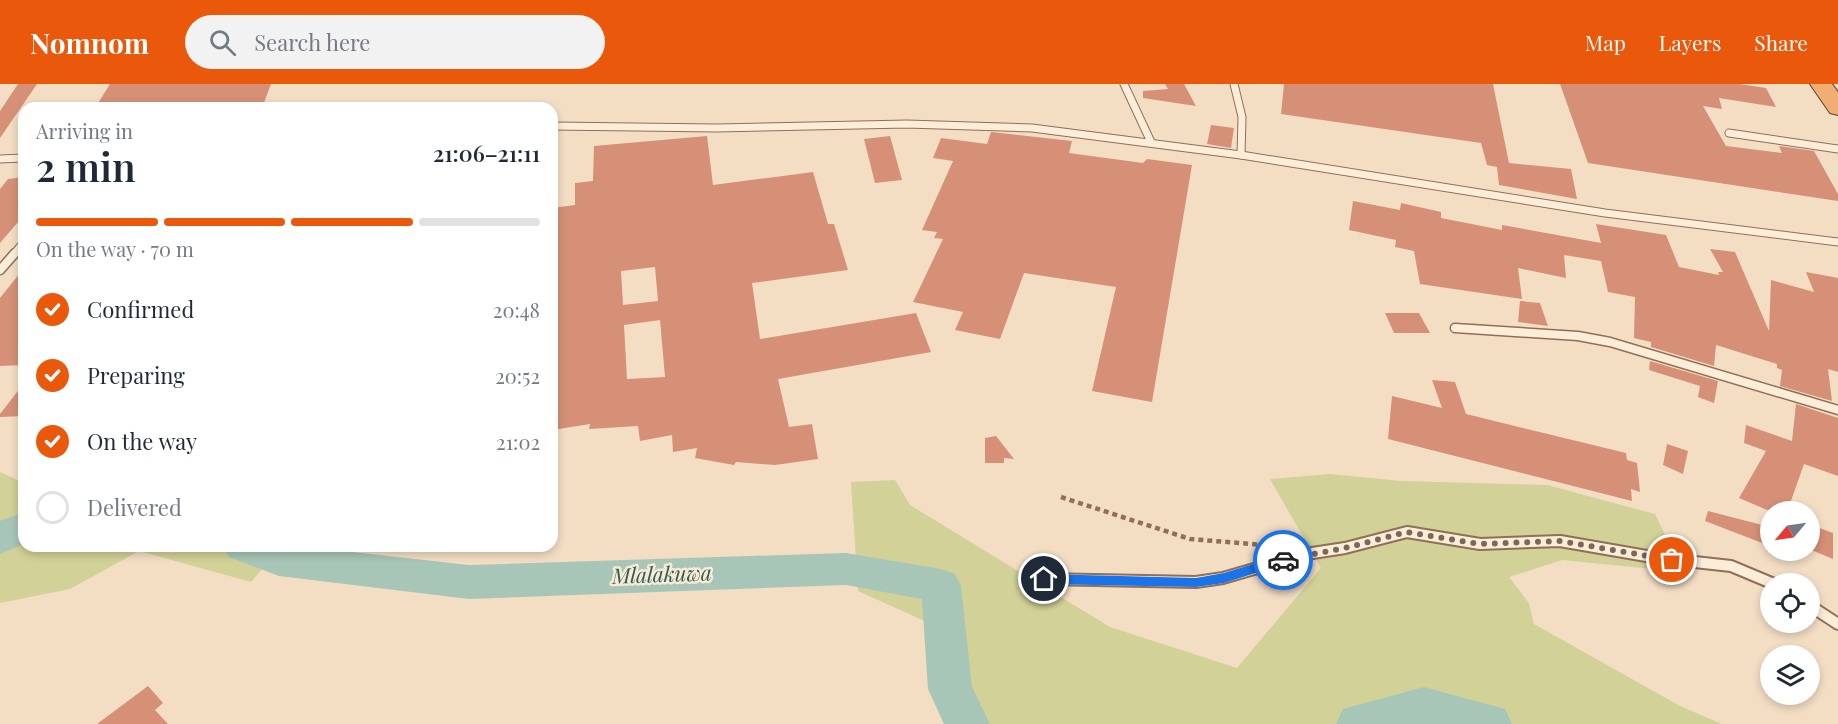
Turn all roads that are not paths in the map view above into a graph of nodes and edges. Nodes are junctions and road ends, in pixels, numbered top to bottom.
1 (1124, 84) edge
2 (1234, 84) edge
3 (1821, 84) edge
4 (1838, 108) edge
5 (558, 126) edge
6 (1729, 133) dead end
7 (1151, 142) junction
8 (1838, 150) edge
9 (1241, 155) junction
10 (18, 158) edge
11 (0, 159) edge
12 (1838, 242) edge
13 (18, 249) edge
14 (0, 270) edge
15 (1455, 328) dead end
16 (1838, 410) edge
17 (1760, 578) edge
18 (1044, 579) dead end
19 (1820, 612) edge
20 (1838, 624) edge

1 - 7 lane
2 - 9 lane
3 - 4 highway
5 - 7 lane
6 - 8 lane
7 - 9 lane
9 - 12 lane
10 - 11 lane
13 - 14 lane
15 - 16 lane
17 - 18 lane
19 - 20 lane

